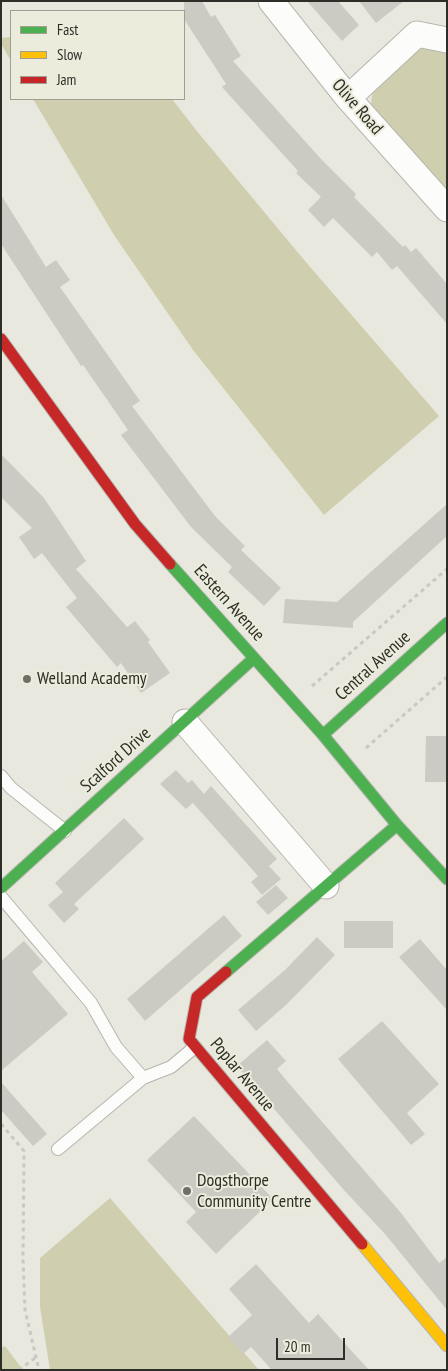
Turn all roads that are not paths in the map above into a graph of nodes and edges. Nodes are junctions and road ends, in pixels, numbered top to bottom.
1 (271, 1) edge
2 (447, 40) edge
3 (348, 98) junction
4 (447, 209) edge
5 (1, 339) edge
6 (447, 623) edge
7 (254, 658) junction
8 (185, 722) junction
9 (323, 735) junction
10 (1, 776) edge
11 (6, 790) edge
12 (398, 825) junction
13 (65, 831) junction
14 (447, 879) edge
15 (326, 886) junction
16 (1, 888) edge
17 (1, 897) edge
18 (195, 1047) junction
19 (143, 1078) junction
20 (58, 1149) dead end
21 (447, 1346) edge

1 - 3 street, Olive Road
2 - 3 street
3 - 4 street, Olive Road
5 - 7 street, Eastern Avenue
6 - 9 street, Central Avenue
7 - 8 street, Scalford Drive
7 - 9 street, Eastern Avenue
8 - 13 street, Scalford Drive
8 - 15 street
9 - 12 street, Eastern Avenue
10 - 11 lane
11 - 13 lane
12 - 14 street, Eastern Avenue
12 - 15 street, Poplar Avenue
13 - 16 street, Scalford Drive
15 - 18 street, Poplar Avenue
17 - 19 lane
18 - 19 lane
18 - 21 street, Poplar Avenue
19 - 20 lane

